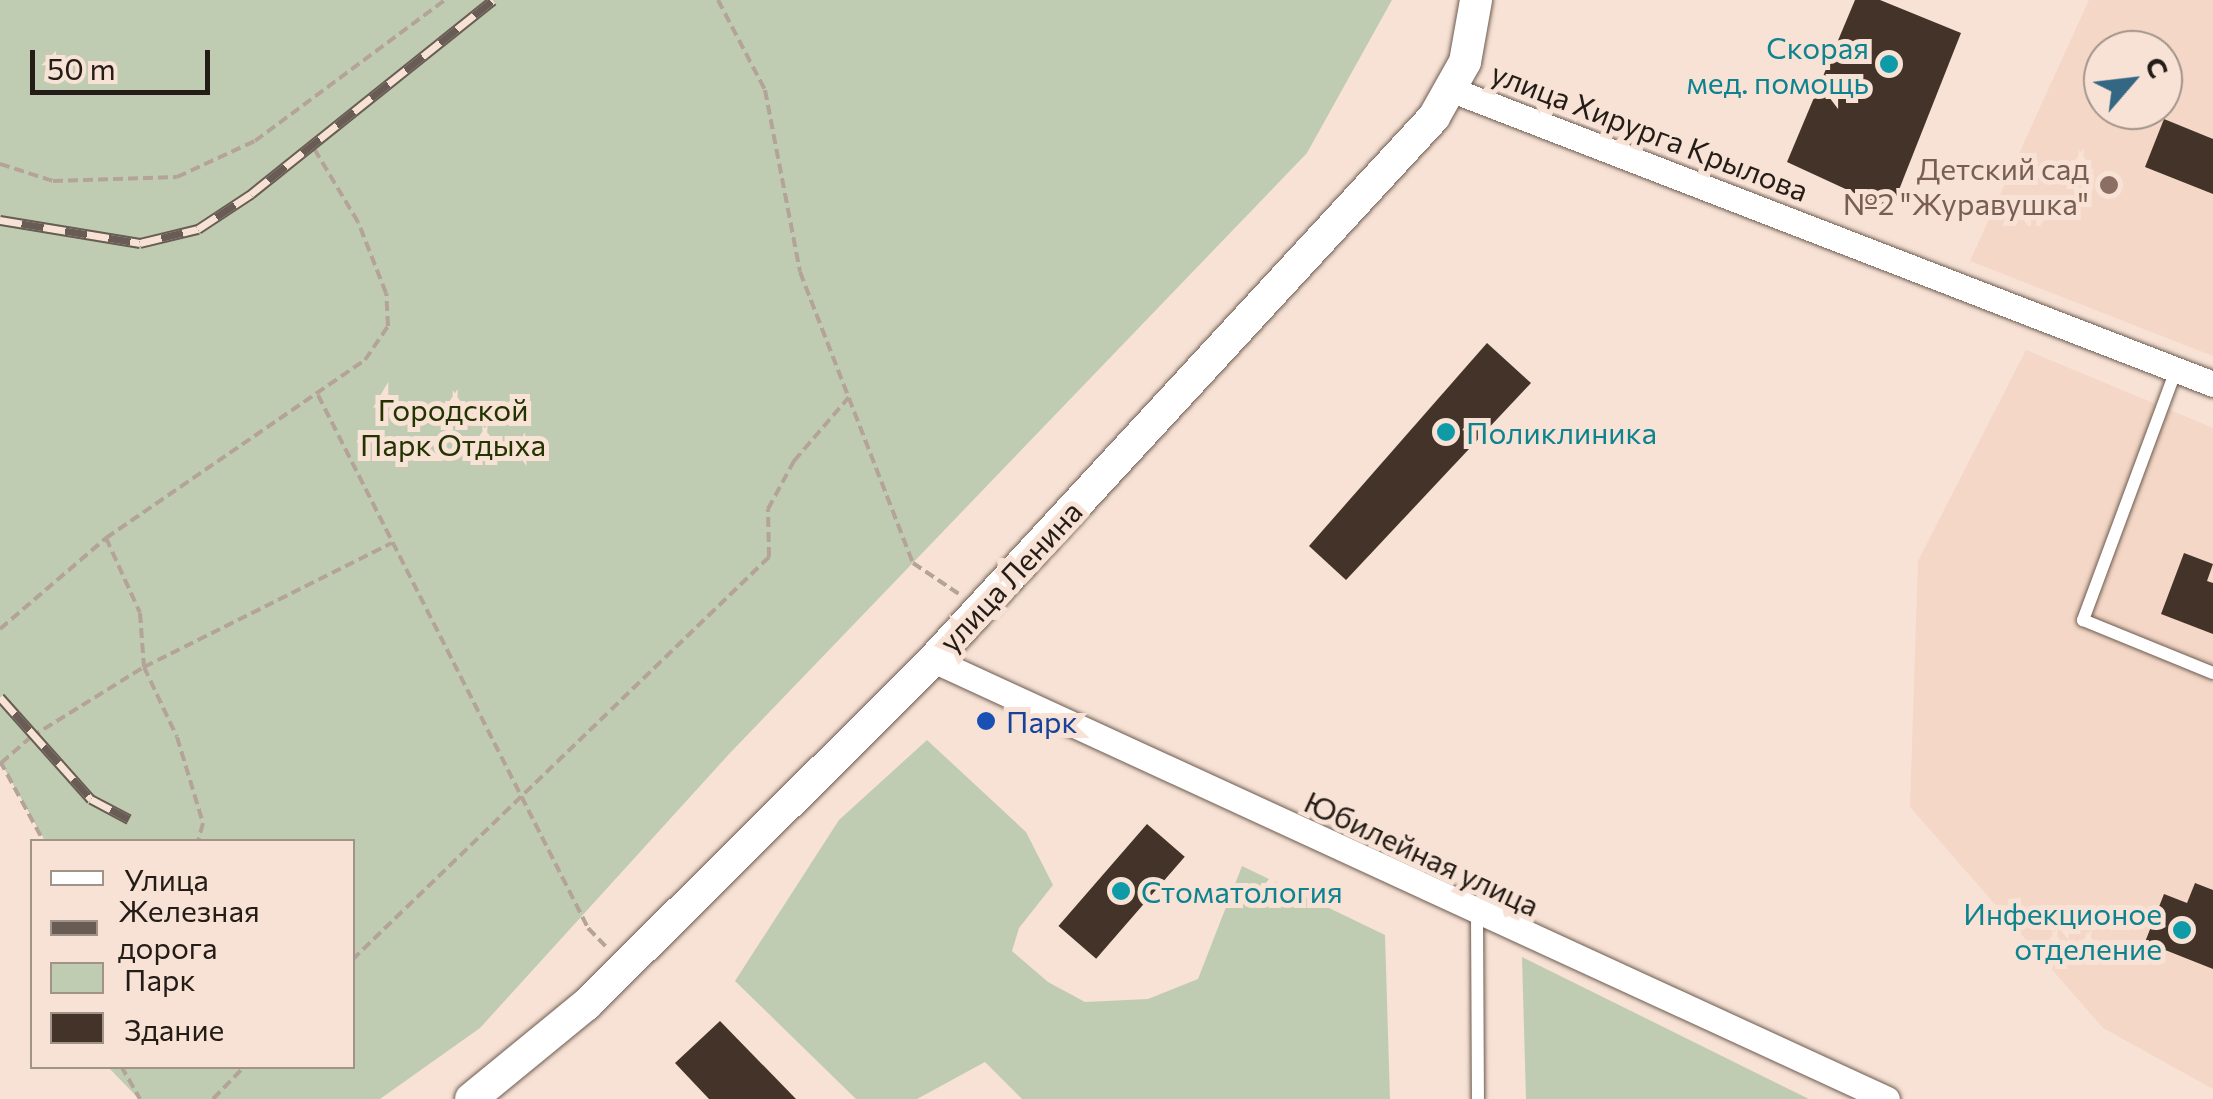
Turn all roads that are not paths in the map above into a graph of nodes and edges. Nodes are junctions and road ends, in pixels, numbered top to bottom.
1 (1476, 0) edge
2 (1455, 91) junction
3 (2176, 370) junction
4 (2213, 384) edge
5 (933, 660) junction
6 (2213, 673) edge
7 (1477, 915) junction
8 (471, 1099) edge
9 (1478, 1099) edge
10 (1887, 1099) edge

1 - 2 street, улица Ленина
2 - 3 street, улица Хирурга Крылова
2 - 5 street, улица Ленина
3 - 4 street, улица Хирурга Крылова
3 - 6 lane
5 - 7 street, Юбилейная улица
5 - 8 street, улица Ленина
7 - 9 lane
7 - 10 street, Юбилейная улица

